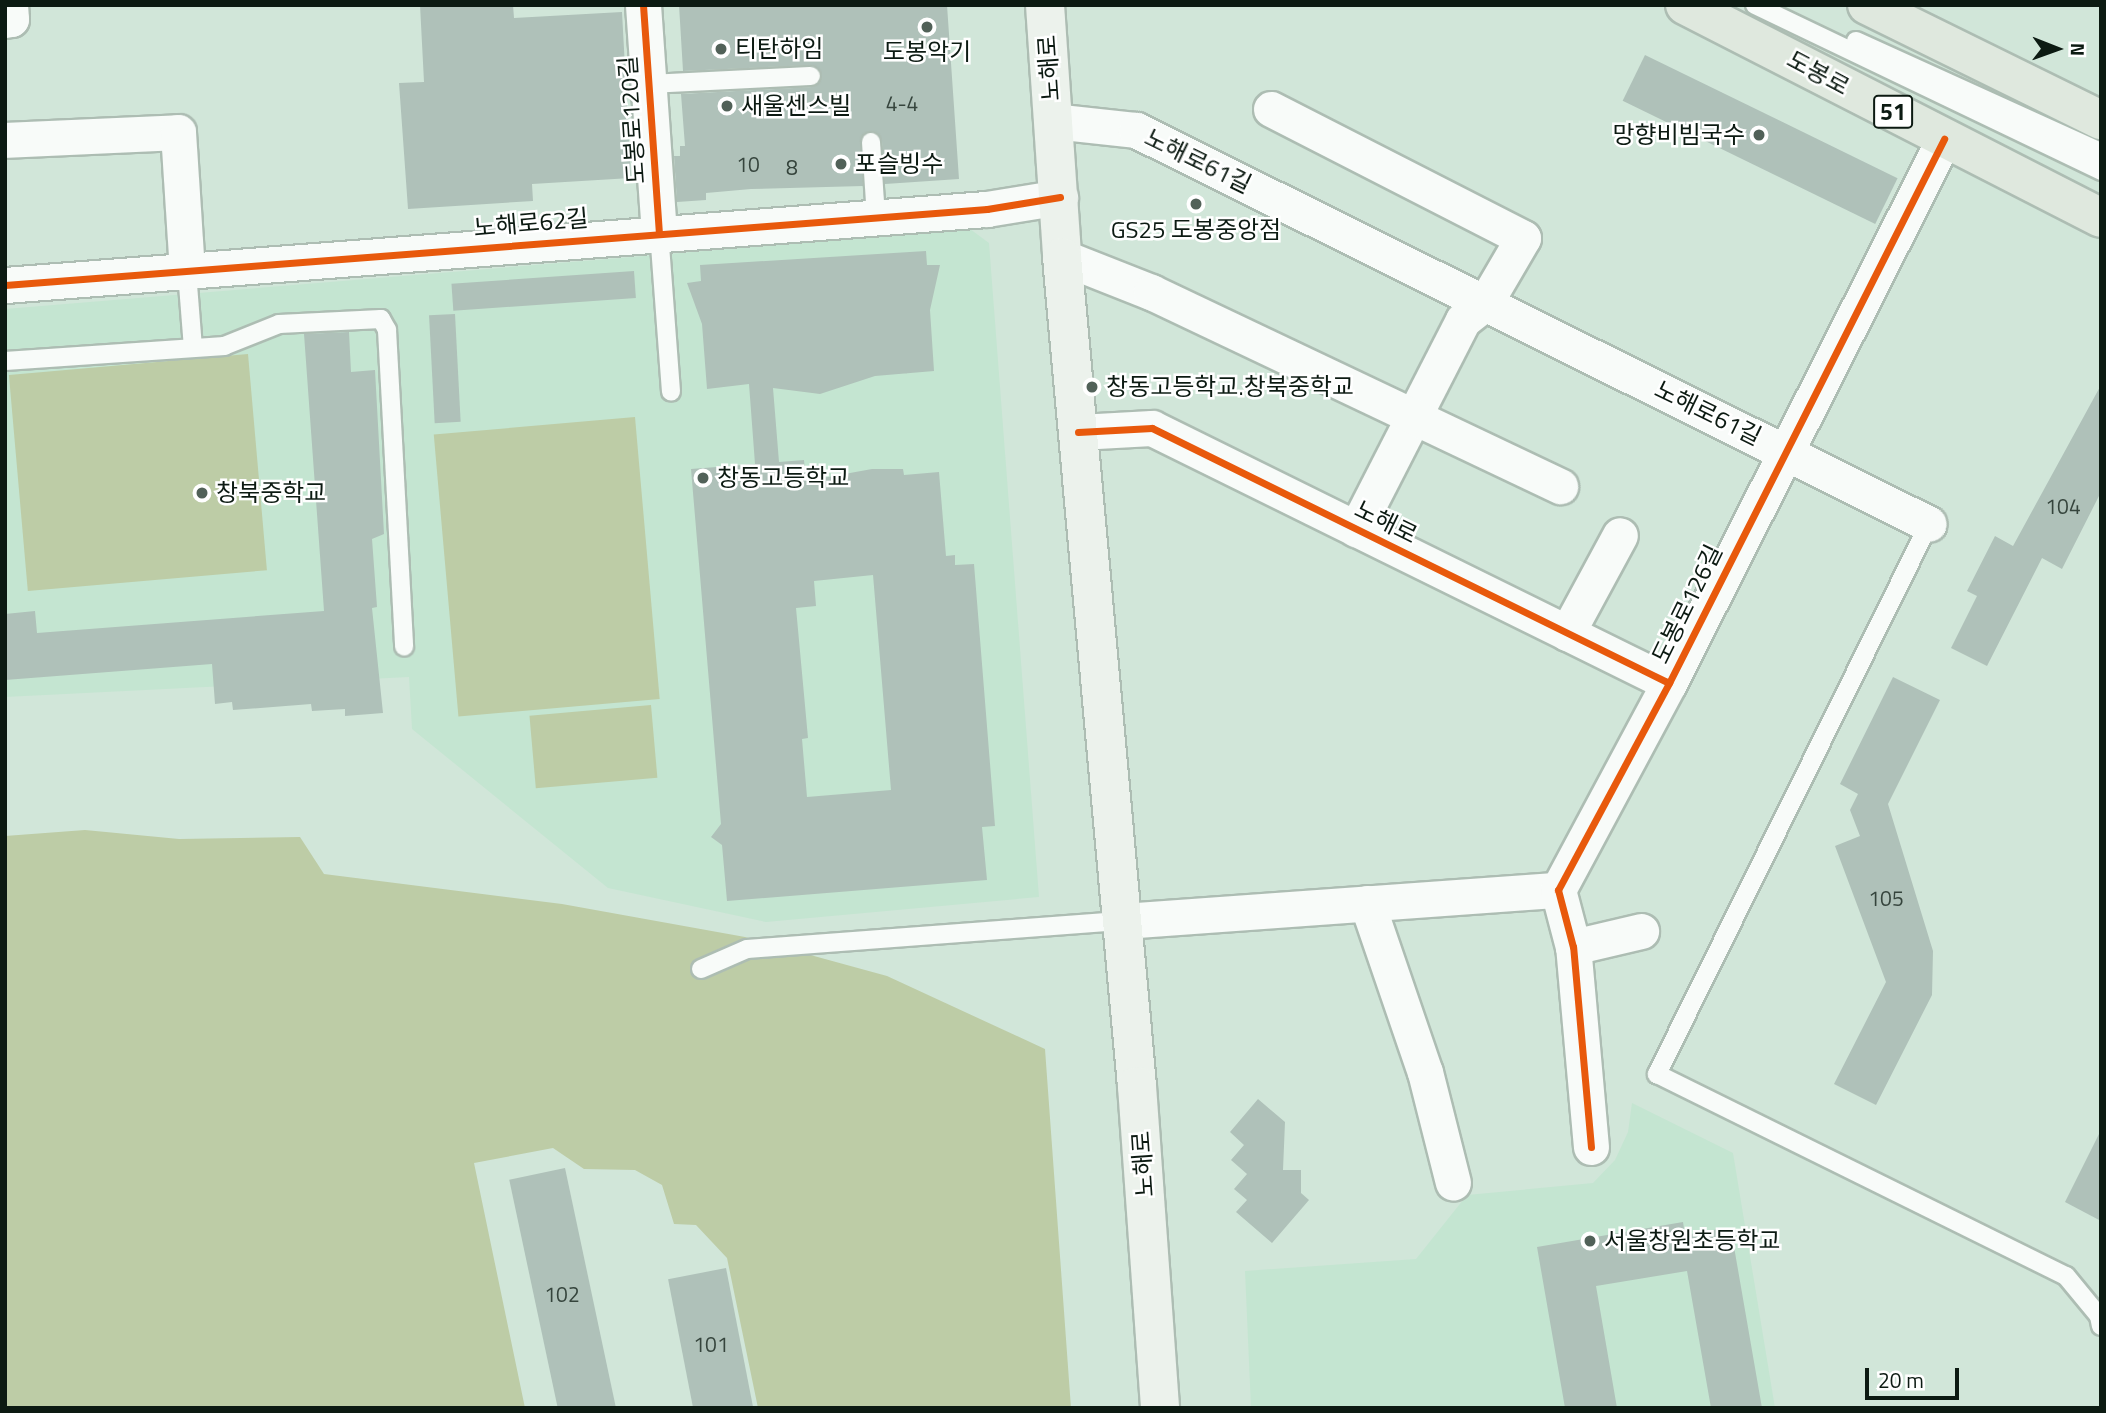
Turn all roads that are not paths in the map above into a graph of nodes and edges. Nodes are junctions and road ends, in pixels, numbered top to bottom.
1 (10, 5) edge
2 (643, 5) edge
3 (1045, 5) edge
4 (1685, 5) edge
5 (1755, 5) edge
6 (1783, 5) edge
7 (1867, 5) edge
8 (5, 20) edge
9 (811, 76) dead end
10 (648, 83) junction
11 (1271, 108) dead end
12 (2101, 120) edge
13 (1052, 121) junction
14 (1944, 139) junction
15 (5, 140) edge
16 (872, 142) dead end
17 (2101, 152) edge
18 (2101, 171) edge
19 (1060, 197) junction
20 (876, 217) junction
21 (2101, 218) edge
22 (659, 232) junction
23 (1062, 257) junction
24 (187, 272) junction
25 (5, 285) edge
26 (1485, 303) junction
27 (193, 348) junction
28 (5, 361) edge
29 (671, 392) dead end
30 (1412, 420) junction
31 (1079, 432) junction
32 (1783, 450) junction
33 (1560, 486) dead end
34 (1929, 524) joint
35 (1356, 529) junction
36 (1620, 535) dead end
37 (1567, 633) junction
38 (404, 647) dead end
39 (1670, 683) junction
40 (1558, 890) junction
41 (1367, 903) junction
42 (1123, 921) junction
43 (1641, 931) dead end
44 (1573, 947) junction
45 (701, 969) dead end
46 (1591, 1147) dead end
47 (1453, 1183) dead end
48 (2101, 1326) edge
49 (1160, 1408) edge

1 - 8 street
2 - 10 street, 도봉로120길
3 - 13 main road, 노해로
4 - 14 main road, 도봉로 / 51
5 - 18 lane
6 - 17 lane
7 - 12 main road
9 - 10 lane, 도봉로120길
10 - 22 street, 도봉로120길
11 - 26 street
13 - 19 main road, 노해로
13 - 26 street, 노해로61길
14 - 21 main road, 도봉로 / 51
14 - 32 street, 도봉로126길
15 - 24 street
16 - 20 lane
19 - 20 street, 노해로62길
19 - 23 main road, 노해로
20 - 22 street, 노해로62길
22 - 24 street, 노해로62길
22 - 29 lane
23 - 30 street
23 - 31 main road, 노해로
24 - 25 street, 노해로62길
24 - 27 lane
26 - 30 street
26 - 32 street, 노해로61길
27 - 28 lane
27 - 38 lane
30 - 33 street
30 - 35 street
31 - 35 street, 노해로
31 - 42 main road, 노해로
32 - 34 street, 노해로61길
32 - 39 street, 도봉로126길
34 - 48 lane
35 - 37 street, 노해로
36 - 37 street
37 - 39 street, 노해로
39 - 40 street, 도봉로126길
40 - 41 street
40 - 44 street
41 - 42 street
41 - 47 street
42 - 45 lane
42 - 49 main road, 노해로
43 - 44 street
44 - 46 street

